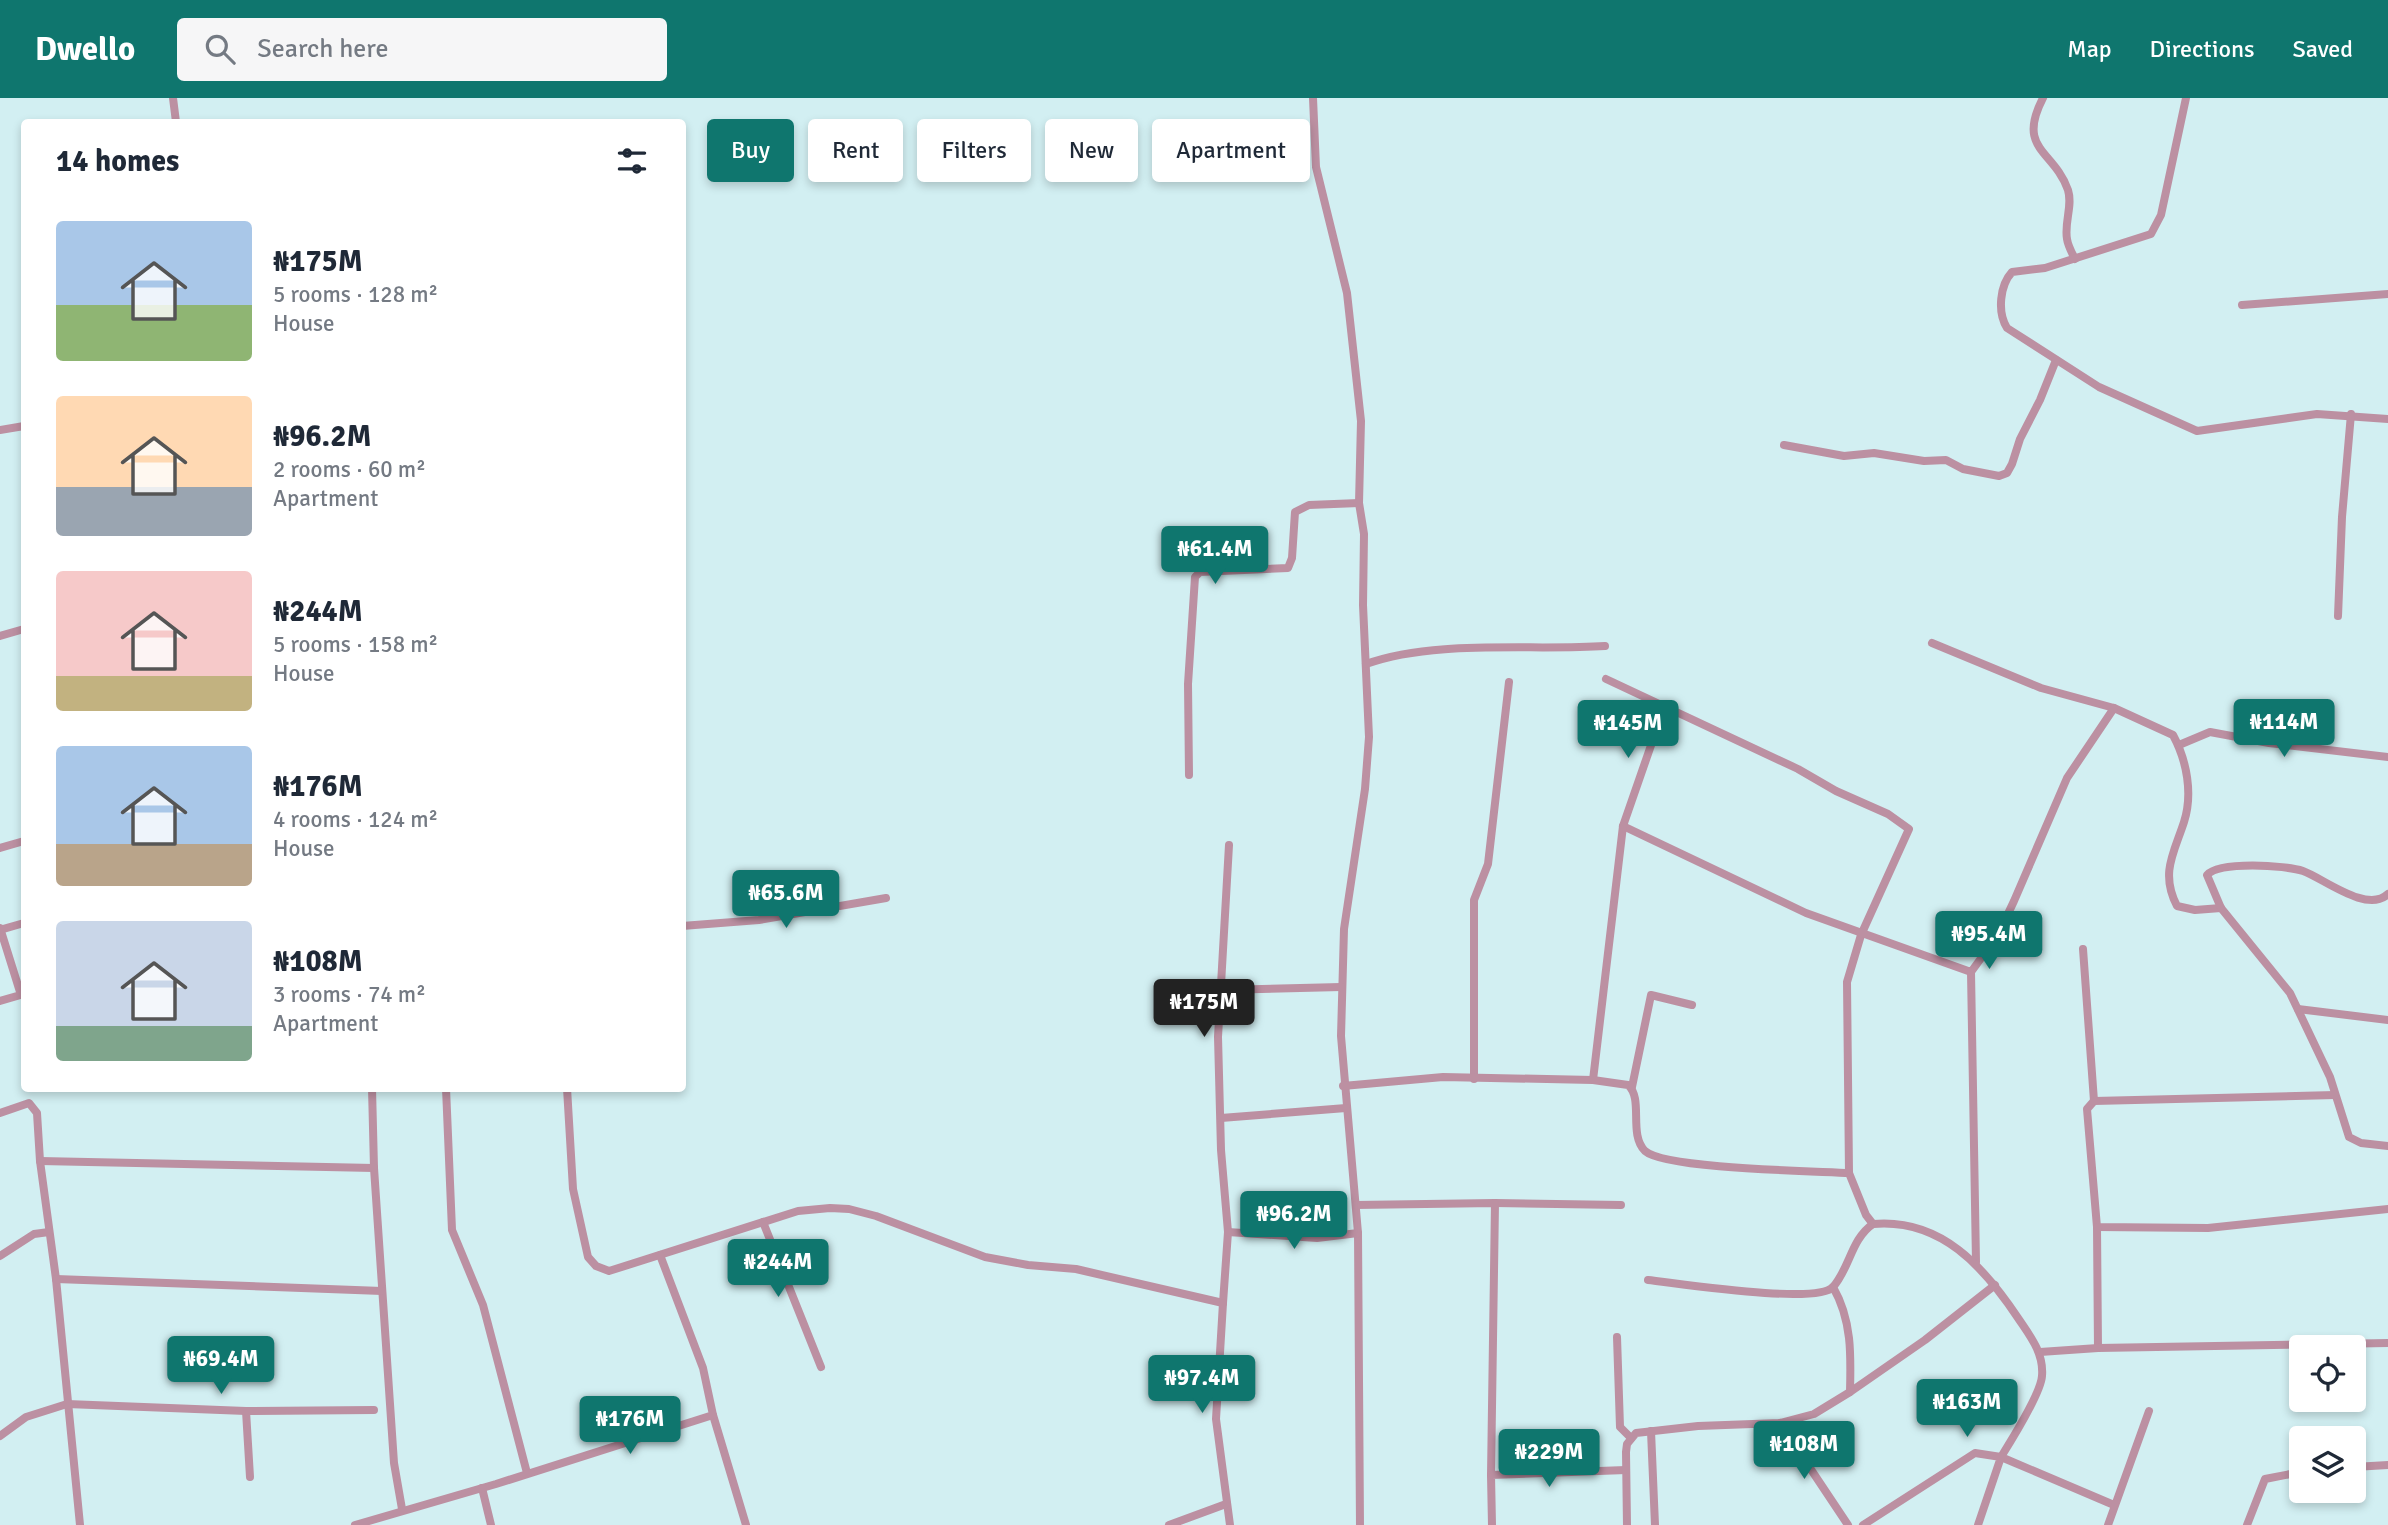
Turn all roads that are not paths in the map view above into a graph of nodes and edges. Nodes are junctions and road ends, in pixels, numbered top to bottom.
1 (173, 98) edge
2 (1313, 98) edge
3 (2043, 98) edge
4 (2186, 98) edge
5 (176, 119) edge
6 (2075, 259) junction
7 (2388, 294) edge
8 (2242, 305) dead end
9 (2056, 360) junction
10 (2351, 414) junction
11 (2388, 419) edge
12 (21, 426) edge
13 (0, 430) edge
14 (1784, 445) dead end
15 (1359, 503) junction
16 (2338, 617) dead end
17 (21, 630) edge
18 (0, 636) edge
19 (1932, 643) dead end
20 (1605, 646) dead end
21 (1366, 664) junction
22 (1606, 679) dead end
23 (1509, 682) dead end
24 (1665, 705) junction
25 (2114, 708) junction
26 (2179, 745) junction
27 (2388, 757) edge
28 (1189, 775) dead end
29 (1623, 826) junction
30 (21, 842) edge
31 (1229, 845) dead end
32 (0, 848) edge
33 (2388, 894) edge
34 (886, 898) dead end
35 (2221, 908) junction
36 (21, 924) edge
37 (686, 926) edge
38 (0, 929) edge
39 (1861, 934) junction
40 (2083, 949) dead end
41 (1971, 972) junction
42 (1341, 987) junction
43 (21, 988) edge
44 (1220, 990) junction
45 (21, 995) edge
46 (0, 1001) edge
47 (1692, 1005) dead end
48 (2298, 1009) junction
49 (2388, 1020) edge
50 (1474, 1079) junction
51 (1593, 1080) junction
52 (1343, 1086) junction
53 (1632, 1087) junction
54 (372, 1092) edge
55 (446, 1092) edge
56 (567, 1092) edge
57 (2334, 1095) junction
58 (2094, 1101) junction
59 (1346, 1108) junction
60 (0, 1114) edge
61 (1221, 1118) junction
62 (2388, 1146) edge
63 (40, 1161) junction
64 (374, 1168) junction
65 (1849, 1173) junction
66 (1494, 1203) junction
67 (1356, 1205) junction
68 (1621, 1205) dead end
69 (2388, 1209) edge
70 (763, 1222) junction
71 (1873, 1224) junction
72 (2097, 1227) junction
73 (49, 1232) junction
74 (1228, 1232) junction
75 (1358, 1233) junction
76 (660, 1255) junction
77 (0, 1256) edge
78 (1976, 1262) junction
79 (56, 1279) junction
80 (1648, 1280) dead end
81 (1995, 1285) junction
82 (1833, 1287) junction
83 (382, 1292) junction
84 (1223, 1303) junction
85 (1617, 1336) dead end
86 (2388, 1343) edge
87 (2098, 1348) junction
88 (2040, 1352) junction
89 (821, 1367) dead end
90 (1850, 1392) junction
91 (67, 1404) junction
92 (374, 1410) dead end
93 (246, 1411) junction
94 (2149, 1411) dead end
95 (713, 1415) junction
96 (1780, 1423) junction
97 (1651, 1431) junction
98 (0, 1436) edge
99 (1630, 1438) junction
100 (2001, 1457) junction
101 (2388, 1465) edge
102 (2366, 1466) edge
103 (1626, 1470) junction
104 (527, 1473) junction
105 (2289, 1474) edge
106 (1491, 1475) junction
107 (250, 1477) dead end
108 (482, 1488) junction
109 (1226, 1504) junction
110 (2114, 1505) junction
111 (402, 1509) junction
112 (80, 1525) edge
113 (355, 1525) edge
114 (491, 1525) edge
115 (746, 1525) edge
116 (1169, 1525) edge
117 (1230, 1525) edge
118 (1360, 1525) edge
119 (1492, 1525) edge
120 (1627, 1525) edge
121 (1655, 1525) edge
122 (1848, 1525) edge
123 (1863, 1525) edge
124 (1978, 1525) edge
125 (2108, 1525) edge
126 (2247, 1525) edge

1 - 5 street
2 - 15 street
3 - 6 street
4 - 6 street
6 - 9 street
7 - 8 street
9 - 10 street
9 - 14 street
10 - 11 street
10 - 16 street
12 - 13 street
15 - 21 street
15 - 28 street
17 - 18 street
19 - 25 street
20 - 21 street
21 - 42 street
22 - 24 street
23 - 50 street
24 - 29 street
24 - 39 street
25 - 26 street
25 - 41 street
26 - 27 street
26 - 35 street
29 - 39 street
29 - 51 street
30 - 32 street
31 - 44 street
33 - 35 street
34 - 37 street
35 - 48 street
36 - 38 street
38 - 43 street
39 - 41 street
39 - 65 street
40 - 58 street
41 - 78 street
42 - 44 street
42 - 52 street
44 - 61 street
45 - 46 street
47 - 53 street
48 - 49 street
48 - 57 street
50 - 51 street
50 - 52 street
51 - 53 street
52 - 59 street
53 - 65 street
54 - 64 street
55 - 104 street
56 - 76 street
57 - 58 street
57 - 62 street
58 - 72 street
59 - 61 street
59 - 67 street
60 - 63 street
61 - 74 street
63 - 64 street
63 - 73 street
64 - 83 street
65 - 71 street
66 - 67 street
66 - 68 street
66 - 106 street
67 - 75 street
69 - 72 street
70 - 76 street
70 - 84 street
70 - 89 street
71 - 78 street
71 - 82 street
72 - 87 street
73 - 77 street
73 - 79 street
74 - 75 street
74 - 84 street
75 - 118 street
76 - 95 street
78 - 81 street
79 - 83 street
79 - 91 street
80 - 82 street
81 - 88 street
81 - 90 street
82 - 90 street
83 - 111 street
84 - 109 street
85 - 99 street
86 - 87 street
87 - 88 street
88 - 100 street
90 - 96 street
91 - 93 street
91 - 98 street
91 - 112 street
92 - 93 street
93 - 107 street
94 - 110 street
95 - 104 street
95 - 115 street
96 - 97 street
96 - 122 street
97 - 99 street
97 - 121 street
99 - 103 street
100 - 110 street
100 - 123 street
100 - 124 street
101 - 102 street
103 - 106 street
103 - 120 street
104 - 108 street
105 - 126 street
106 - 119 street
108 - 111 street
108 - 114 street
109 - 116 street
109 - 117 street
110 - 125 street
111 - 113 street

